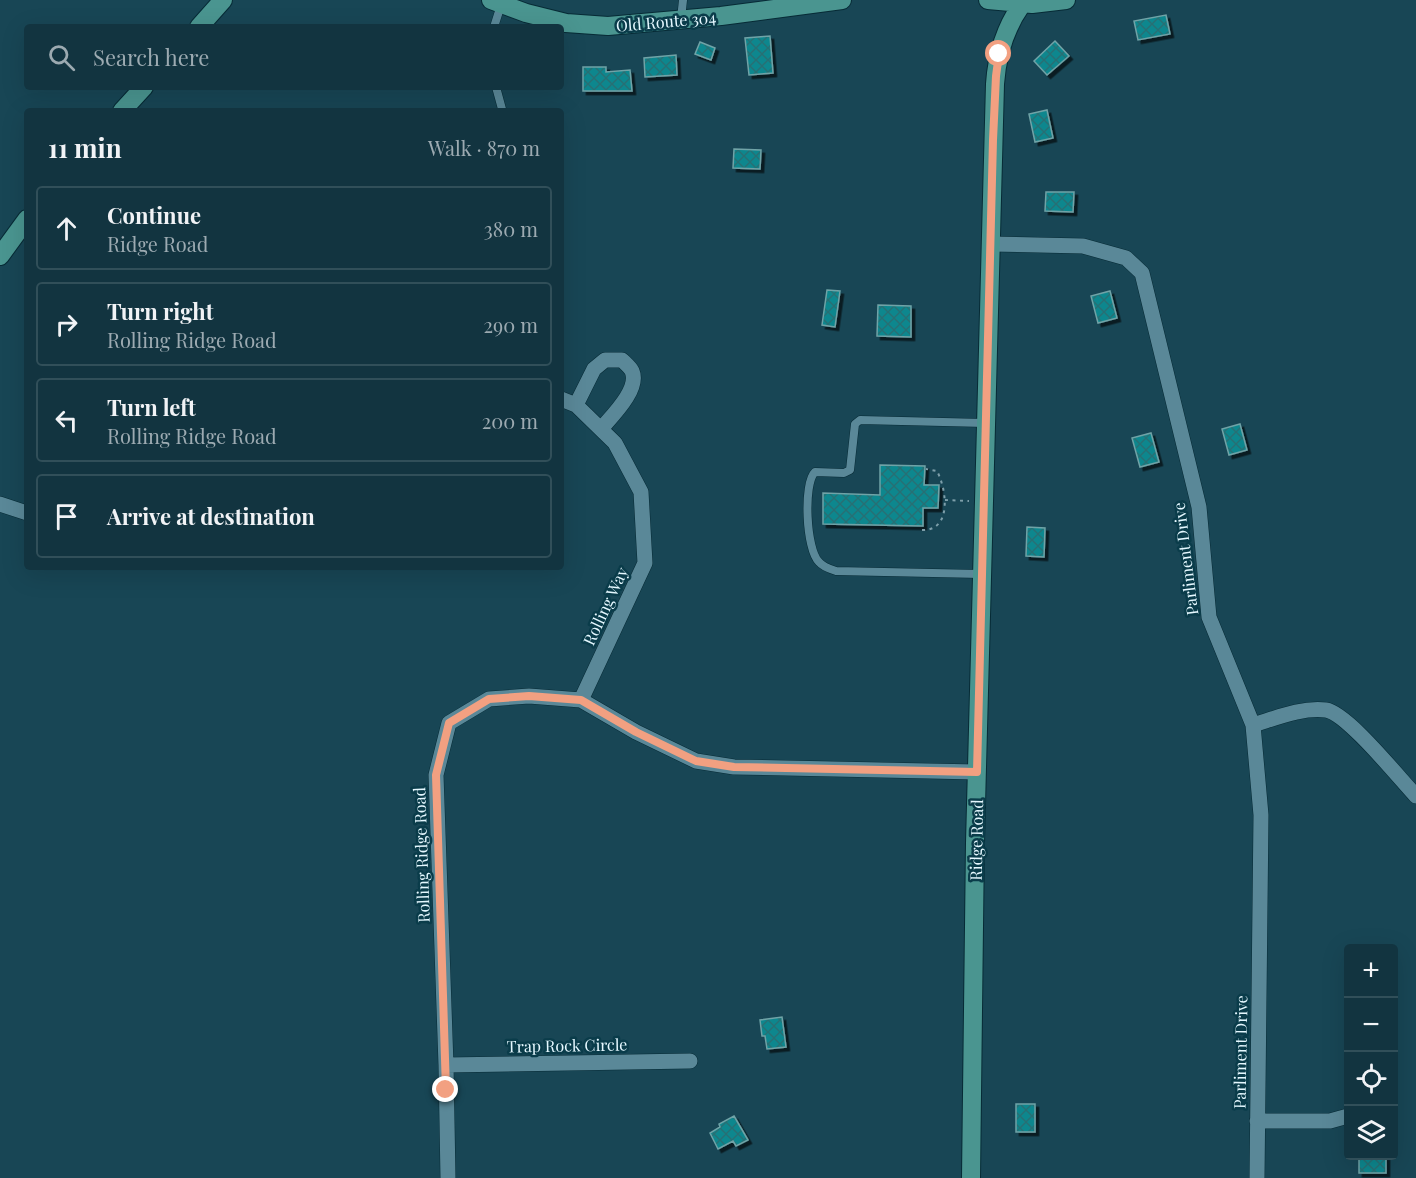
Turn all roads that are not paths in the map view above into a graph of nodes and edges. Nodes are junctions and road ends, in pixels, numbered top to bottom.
1 (224, 0) edge
2 (682, 0) edge
3 (842, 0) edge
4 (988, 0) edge
5 (1066, 0) edge
6 (496, 2) edge
7 (1022, 4) junction
8 (681, 20) junction
9 (202, 24) edge
10 (494, 24) edge
11 (141, 90) edge
12 (497, 90) edge
13 (125, 108) edge
14 (502, 108) dead end
15 (24, 223) edge
16 (991, 244) junction
17 (0, 256) edge
18 (564, 400) edge
19 (576, 405) junction
20 (987, 423) junction
21 (601, 429) junction
22 (0, 504) edge
23 (24, 512) edge
24 (983, 574) junction
25 (581, 700) junction
26 (1253, 724) junction
27 (977, 772) junction
28 (1416, 796) edge
29 (690, 1062) dead end
30 (446, 1065) junction
31 (1344, 1117) edge
32 (1257, 1121) junction
33 (448, 1178) edge
34 (971, 1178) edge
35 (1257, 1178) edge

1 - 9 street
2 - 8 lane
3 - 8 street, Old Route 304
4 - 7 street
5 - 7 street
6 - 8 street, Old Route 304
6 - 10 lane
7 - 16 street, Ridge Road
11 - 13 street
12 - 14 lane
15 - 17 street
16 - 20 street, Ridge Road
16 - 26 street, Parliment Drive
18 - 19 street, Rolling Way
19 - 21 street, Rolling Way
19 - 21 street
20 - 24 street, Ridge Road
20 - 24 lane
21 - 25 street, Rolling Way
22 - 23 street
24 - 27 street, Ridge Road
25 - 27 street, Rolling Ridge Road
25 - 30 street, Rolling Ridge Road
26 - 28 street
26 - 32 street, Parliment Drive
27 - 34 street, Ridge Road
29 - 30 street, Trap Rock Circle
30 - 33 street, Rolling Ridge Road
31 - 32 street
32 - 35 street, Parliment Drive

